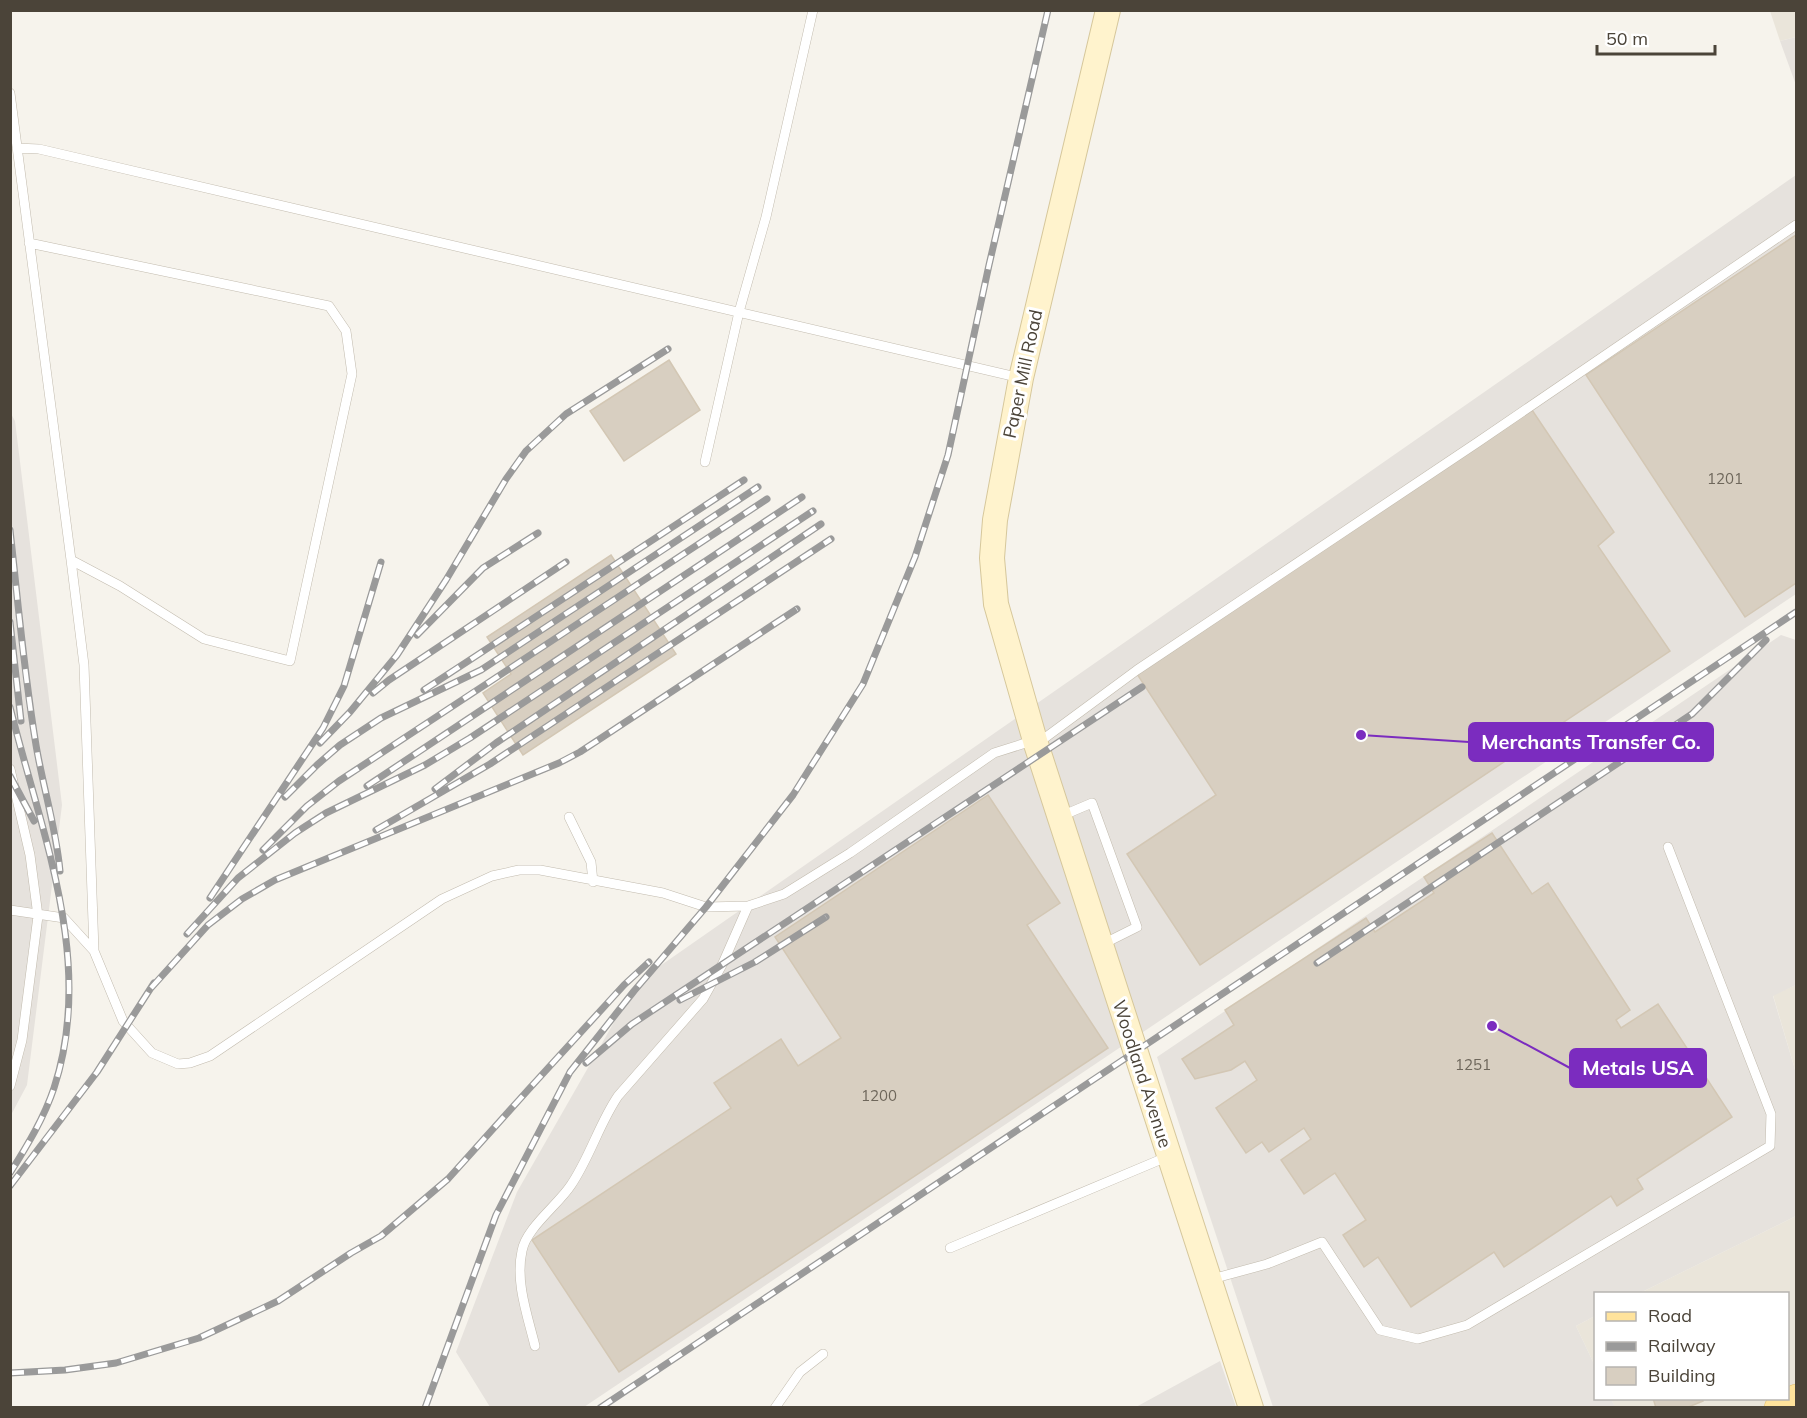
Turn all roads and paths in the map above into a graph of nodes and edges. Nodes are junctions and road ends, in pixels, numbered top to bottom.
1 (813, 10) edge
2 (1108, 10) edge
3 (10, 93) edge
4 (17, 148) junction
5 (1797, 225) edge
6 (29, 243) junction
7 (739, 312) junction
8 (1020, 378) junction
9 (705, 462) dead end
10 (71, 560) junction
11 (1035, 742) junction
12 (10, 769) edge
13 (569, 817) dead end
14 (1059, 817) junction
15 (1668, 847) dead end
16 (593, 882) junction
17 (748, 906) junction
18 (10, 910) edge
19 (38, 916) junction
20 (1101, 945) junction
21 (94, 951) junction
22 (10, 1086) edge
23 (1169, 1156) junction
24 (950, 1248) dead end
25 (1209, 1280) junction
26 (536, 1346) dead end
27 (823, 1354) dead end
28 (1797, 1398) edge
29 (775, 1407) edge
30 (1251, 1407) edge
31 (1778, 1407) edge

1 - 7 lane
2 - 8 street, Paper Mill Road
3 - 4 lane
4 - 6 lane
4 - 7 lane
5 - 11 lane
6 - 10 lane
6 - 10 lane
7 - 8 lane
7 - 9 lane
8 - 11 street, Paper Mill Road
10 - 21 lane
11 - 14 street, Woodland Avenue
11 - 17 lane
12 - 19 lane
13 - 16 lane
14 - 20 street, Woodland Avenue
14 - 20 lane
15 - 25 lane
16 - 17 lane
16 - 21 lane
17 - 26 lane
18 - 19 lane
19 - 21 lane
19 - 22 lane
20 - 23 street, Woodland Avenue
23 - 24 lane
23 - 25 street, Woodland Avenue
25 - 30 street, Woodland Avenue
27 - 29 lane
28 - 31 main road

